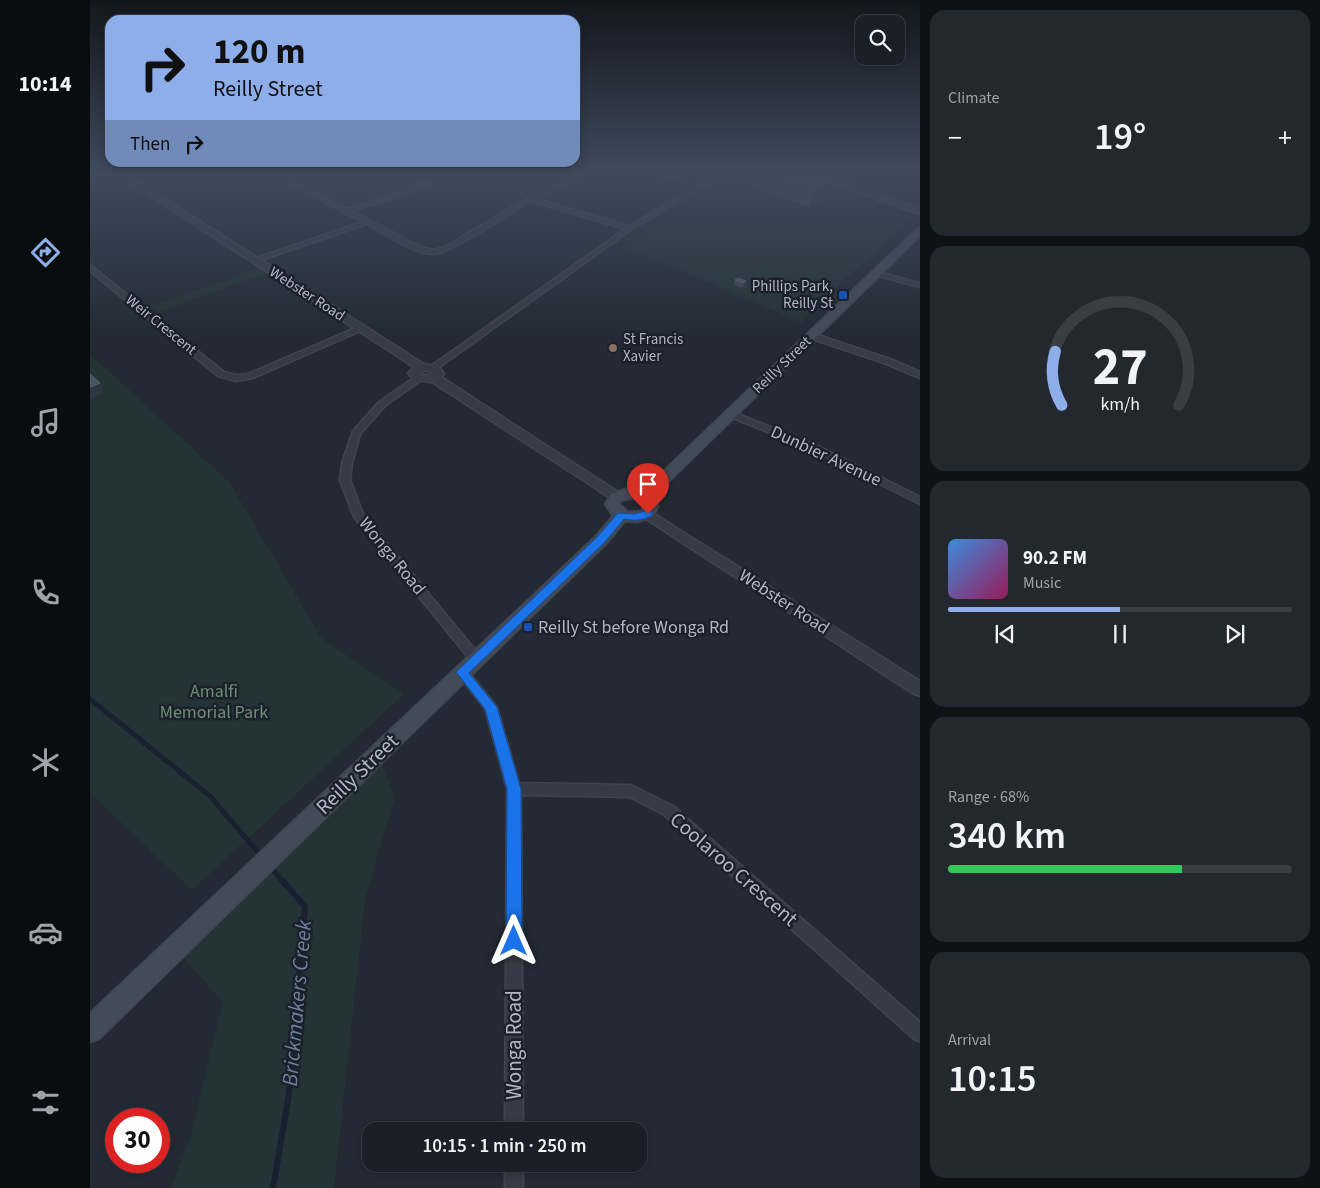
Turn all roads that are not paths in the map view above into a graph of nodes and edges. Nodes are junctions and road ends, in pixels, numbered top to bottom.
1 (204, 227) edge
2 (351, 227) edge
3 (377, 227) edge
4 (482, 227) edge
5 (630, 228) edge
6 (920, 231) edge
7 (255, 260) junction
8 (90, 267) edge
9 (877, 272) junction
10 (920, 285) edge
11 (361, 329) junction
12 (812, 336) junction
13 (420, 373) junction
14 (434, 373) junction
15 (920, 375) edge
16 (731, 414) junction
17 (642, 495) junction
18 (617, 496) junction
19 (920, 501) edge
20 (648, 514) junction
21 (622, 515) junction
22 (476, 659) junction
23 (462, 672) junction
24 (920, 690) edge
25 (514, 789) junction
26 (90, 1030) edge
27 (920, 1033) edge
28 (514, 1122) edge
29 (514, 1172) edge
30 (514, 1188) edge

1 - 7 street, Webster Road
2 - 7 street
3 - 4 street
5 - 14 street
6 - 9 main road, Reilly Street
7 - 11 street, Webster Road
8 - 11 street, Weir Crescent
9 - 10 street
9 - 12 main road, Reilly Street
11 - 13 street, Webster Road
12 - 15 street
12 - 16 main road, Reilly Street
13 - 14 street
13 - 22 street, Wonga Road
14 - 18 street
16 - 17 main road, Reilly Street
16 - 19 street, Dunbier Avenue
17 - 18 main road
17 - 20 main road
18 - 21 main road
20 - 21 main road
20 - 24 street, Webster Road
21 - 22 main road, Reilly Street
22 - 23 main road, Reilly Street
23 - 25 street, Wonga Road
23 - 26 main road, Reilly Street
25 - 27 street, Coolaroo Crescent
25 - 28 street, Wonga Road
29 - 30 street

